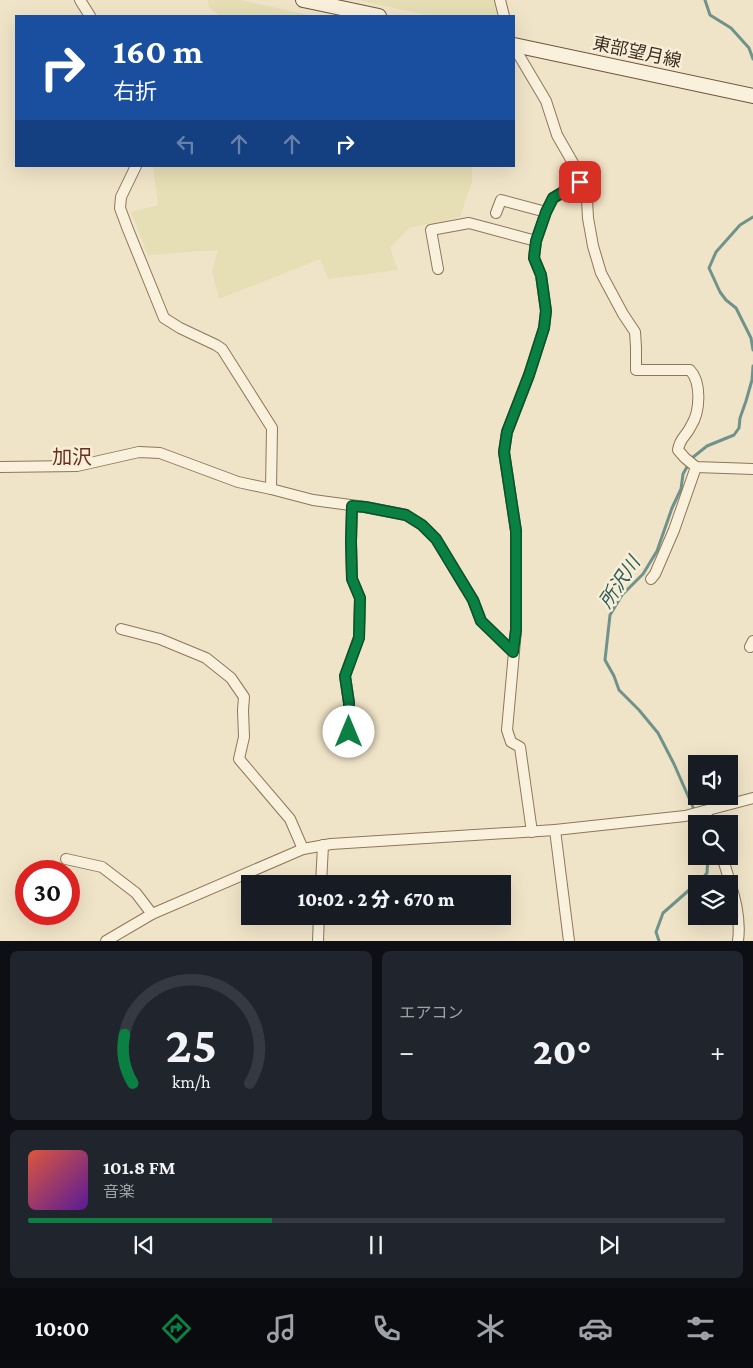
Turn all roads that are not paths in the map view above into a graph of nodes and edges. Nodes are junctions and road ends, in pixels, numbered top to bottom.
1 (80, 0) edge
2 (302, 0) edge
3 (500, 0) edge
4 (89, 15) edge
5 (374, 15) edge
6 (504, 15) edge
7 (515, 46) edge
8 (515, 48) edge
9 (753, 96) edge
10 (136, 167) edge
11 (580, 182) junction
12 (546, 212) junction
13 (496, 213) dead end
14 (536, 241) junction
15 (438, 269) dead end
16 (0, 467) edge
17 (696, 467) junction
18 (753, 469) edge
19 (270, 488) junction
20 (352, 506) junction
21 (652, 579) dead end
22 (121, 629) dead end
23 (513, 652) junction
24 (349, 732) dead end
25 (753, 798) edge
26 (705, 811) junction
27 (707, 815) edge
28 (555, 830) junction
29 (532, 832) junction
30 (323, 846) junction
31 (303, 849) junction
32 (66, 859) dead end
33 (725, 865) edge
34 (321, 875) edge
35 (152, 914) junction
36 (319, 925) edge
37 (106, 940) edge
38 (318, 940) edge
39 (569, 940) edge
40 (738, 940) edge

1 - 4 street
2 - 5 main road
3 - 6 street
7 - 9 main road, 東部望月線
8 - 11 street
10 - 19 street
11 - 12 street
11 - 17 street
12 - 13 street
12 - 14 street
14 - 15 street
14 - 23 street
16 - 19 street
17 - 18 street
17 - 21 street
19 - 20 street
20 - 23 street
20 - 24 street
22 - 31 street
23 - 29 street
25 - 26 street
26 - 27 street
26 - 28 street
28 - 29 street
28 - 39 street
29 - 30 street
30 - 31 street
30 - 34 street
31 - 35 street
32 - 35 street
33 - 40 street
35 - 37 street
36 - 38 street

